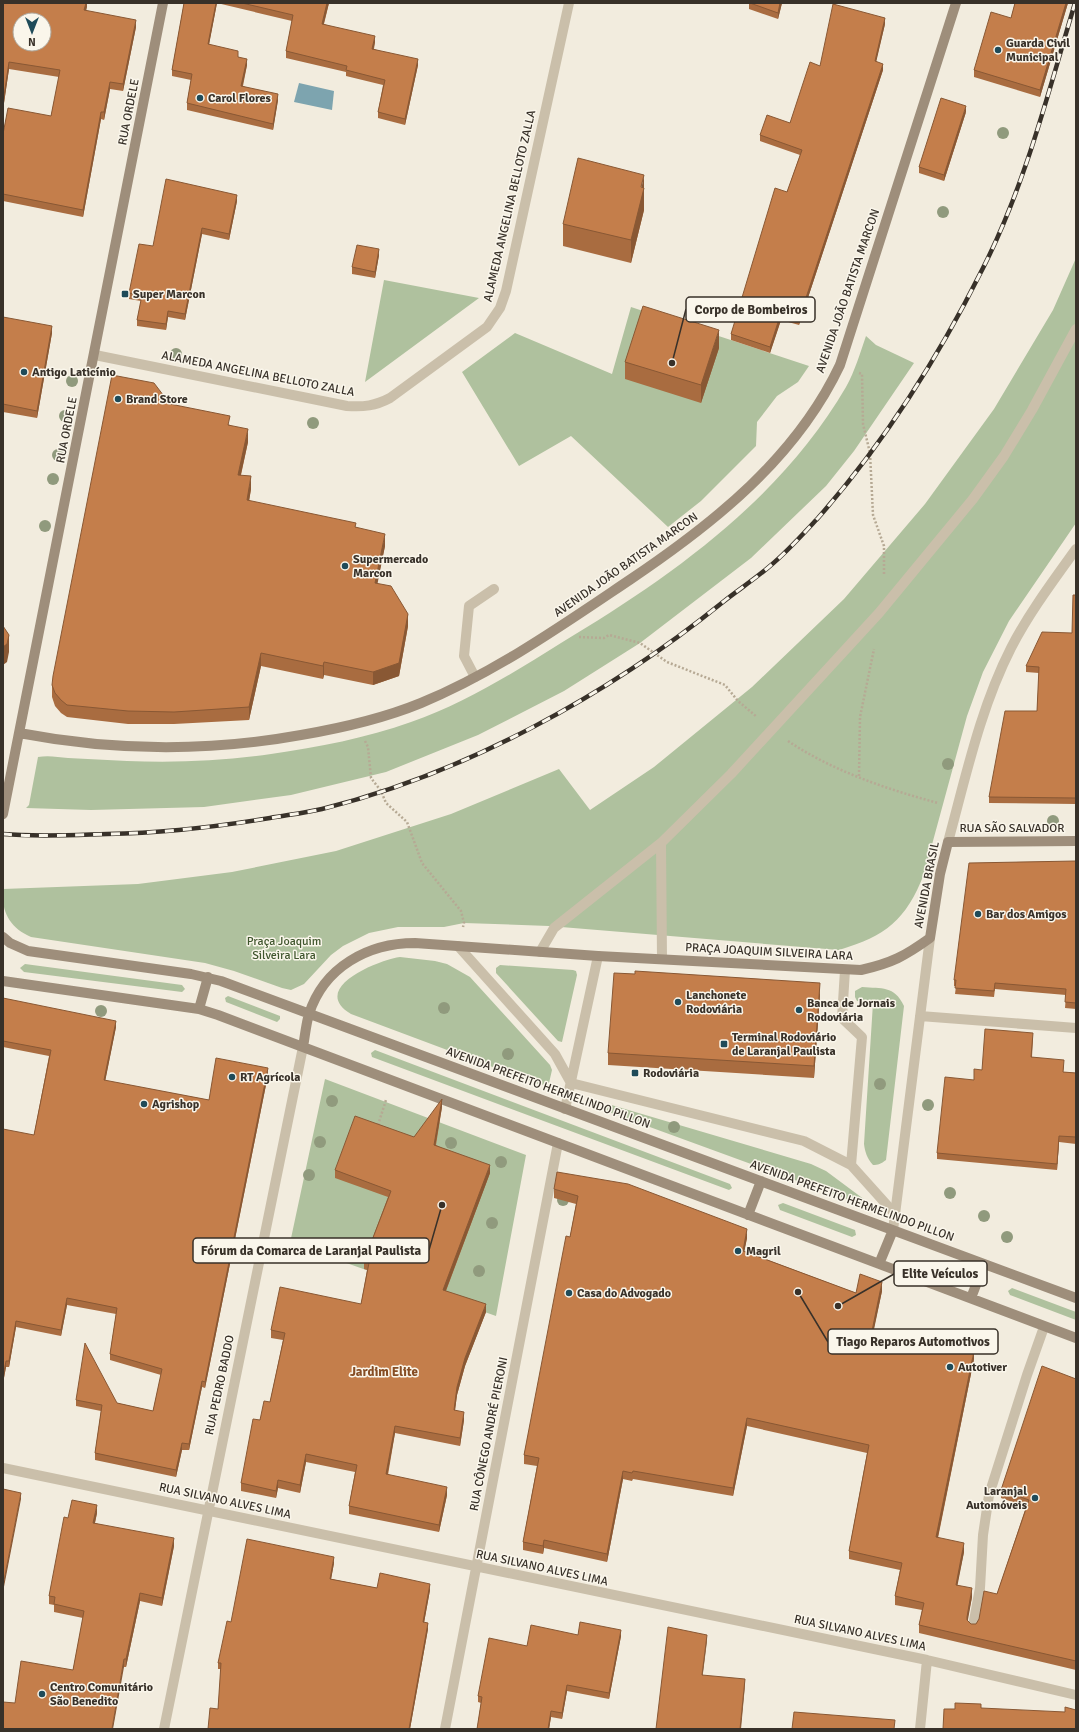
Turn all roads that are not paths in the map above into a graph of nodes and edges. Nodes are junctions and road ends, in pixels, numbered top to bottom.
1 (163, 3) edge
2 (569, 3) edge
3 (956, 3) edge
4 (1076, 329) edge
5 (95, 355) junction
6 (1076, 549) edge
7 (494, 590) dead end
8 (475, 677) junction
9 (19, 733) junction
10 (3, 814) edge
11 (1076, 840) edge
12 (948, 842) junction
13 (661, 844) junction
14 (3, 937) edge
15 (930, 938) junction
16 (458, 946) junction
17 (540, 952) junction
18 (598, 956) junction
19 (662, 959) junction
20 (845, 970) junction
21 (208, 977) junction
22 (3, 981) edge
23 (199, 1009) junction
24 (310, 1013) junction
25 (920, 1016) junction
26 (1076, 1028) edge
27 (303, 1047) junction
28 (571, 1083) junction
29 (566, 1109) junction
30 (558, 1143) junction
31 (851, 1164) junction
32 (761, 1181) junction
33 (895, 1214) junction
34 (748, 1215) junction
35 (892, 1230) junction
36 (880, 1264) junction
37 (984, 1264) junction
38 (971, 1298) junction
39 (1076, 1298) edge
40 (1044, 1327) junction
41 (1076, 1338) edge
42 (3, 1468) edge
43 (208, 1510) junction
44 (476, 1567) junction
45 (973, 1626) edge
46 (927, 1660) junction
47 (1076, 1695) edge
48 (164, 1729) edge
49 (445, 1729) edge
50 (920, 1729) edge

1 - 5 main road, RUA ORDELE
2 - 5 street, ALAMEDA ANGELINA BELLOTO ZALLA
3 - 8 main road, AVENIDA JOÃO BATISTA MARCON
4 - 13 street
5 - 9 main road, RUA ORDELE
6 - 12 street, AVENIDA BRASIL
7 - 8 street
8 - 9 main road, AVENIDA JOÃO BATISTA MARCON
9 - 10 main road, RUA ORDELE
11 - 12 main road, RUA SÃO SALVADOR
12 - 15 main road, AVENIDA BRASIL
13 - 17 street
13 - 19 street
14 - 21 main road, AVENIDA PREFEITO HERMELINDO PILLON
15 - 20 main road, PRAÇA JOAQUIM SILVEIRA LARA
15 - 25 street, AVENIDA BRASIL
16 - 17 main road, PRAÇA JOAQUIM SILVEIRA LARA
16 - 24 main road, PRAÇA JOAQUIM SILVEIRA LARA
16 - 28 street
17 - 18 main road, PRAÇA JOAQUIM SILVEIRA LARA
18 - 19 main road, PRAÇA JOAQUIM SILVEIRA LARA
18 - 28 street
19 - 20 main road, PRAÇA JOAQUIM SILVEIRA LARA
20 - 31 street
21 - 23 main road
21 - 24 main road, AVENIDA PREFEITO HERMELINDO PILLON
22 - 23 main road
23 - 27 main road
24 - 27 main road, PRAÇA JOAQUIM SILVEIRA LARA
24 - 29 main road, AVENIDA PREFEITO HERMELINDO PILLON
25 - 26 street
25 - 33 street, AVENIDA BRASIL
27 - 30 main road
27 - 43 street, RUA PEDRO BADDO
28 - 29 street
28 - 31 street
29 - 32 main road, AVENIDA PREFEITO HERMELINDO PILLON
30 - 34 main road
30 - 44 street, RUA CÔNEGO ANDRÉ PIERONI
31 - 33 street
32 - 34 main road
32 - 35 main road, AVENIDA PREFEITO HERMELINDO PILLON
33 - 35 street, AVENIDA BRASIL
34 - 36 main road
35 - 36 main road
35 - 37 main road, AVENIDA PREFEITO HERMELINDO PILLON
36 - 38 main road
37 - 38 main road
37 - 39 main road, AVENIDA PREFEITO HERMELINDO PILLON
38 - 40 main road
40 - 41 main road
40 - 45 street
42 - 43 street, RUA SILVANO ALVES LIMA
43 - 44 street, RUA SILVANO ALVES LIMA
43 - 48 street, RUA PEDRO BADDO
44 - 46 street, RUA SILVANO ALVES LIMA
44 - 49 street, RUA CÔNEGO ANDRÉ PIERONI
46 - 47 street, RUA SILVANO ALVES LIMA
46 - 50 street

